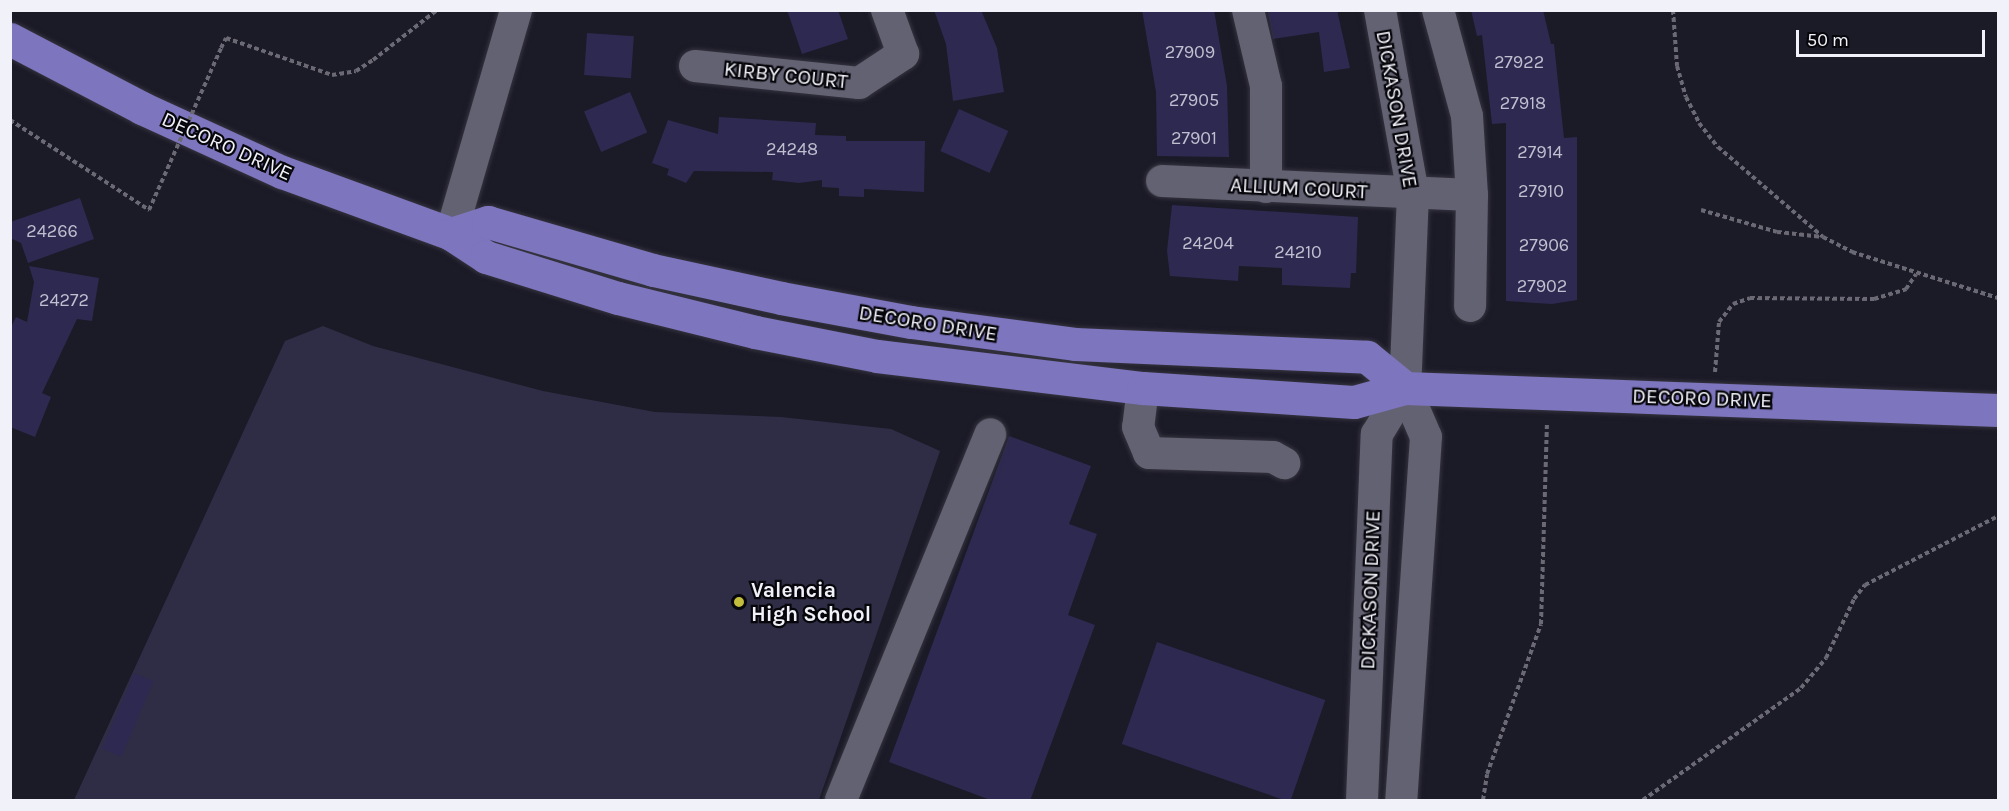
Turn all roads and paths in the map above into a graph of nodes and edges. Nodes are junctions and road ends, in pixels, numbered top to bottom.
1 (437, 10) edge
2 (516, 10) edge
3 (887, 10) edge
4 (1248, 10) edge
5 (1380, 10) edge
6 (1438, 10) edge
7 (1673, 10) edge
8 (10, 39) edge
9 (695, 66) dead end
10 (10, 120) edge
11 (1162, 181) dead end
12 (1266, 187) junction
13 (1413, 193) junction
14 (1472, 195) junction
15 (1701, 210) dead end
16 (451, 234) junction
17 (1823, 237) junction
18 (1916, 274) junction
19 (1998, 297) edge
20 (1470, 306) dead end
21 (1405, 387) junction
22 (1143, 388) junction
23 (1550, 392) junction
24 (1714, 398) junction
25 (1998, 410) edge
26 (990, 434) dead end
27 (1284, 463) dead end
28 (1998, 516) edge
29 (841, 801) edge
30 (1362, 801) edge
31 (1401, 801) edge
32 (1483, 801) edge
33 (1643, 801) edge

1 - 10 path, bridge
2 - 16 street
3 - 9 street, KIRBY COURT
4 - 12 street
5 - 13 street, DICKASON DRIVE
6 - 14 street
7 - 17 path
8 - 16 main road, DECORO DRIVE
11 - 12 street, ALLIUM COURT
12 - 13 street, ALLIUM COURT
13 - 14 street, ALLIUM COURT
13 - 21 street, DICKASON DRIVE
14 - 20 street
15 - 17 path
16 - 21 main road, DECORO DRIVE
16 - 22 main road, DECORO DRIVE
17 - 18 path
18 - 19 path
18 - 24 path
21 - 22 main road, DECORO DRIVE
21 - 23 main road, DECORO DRIVE
21 - 30 street, DICKASON DRIVE
21 - 31 street, DICKASON DRIVE
22 - 27 street
23 - 24 main road, DECORO DRIVE
23 - 32 path
24 - 25 main road, DECORO DRIVE
26 - 29 street
28 - 33 path

